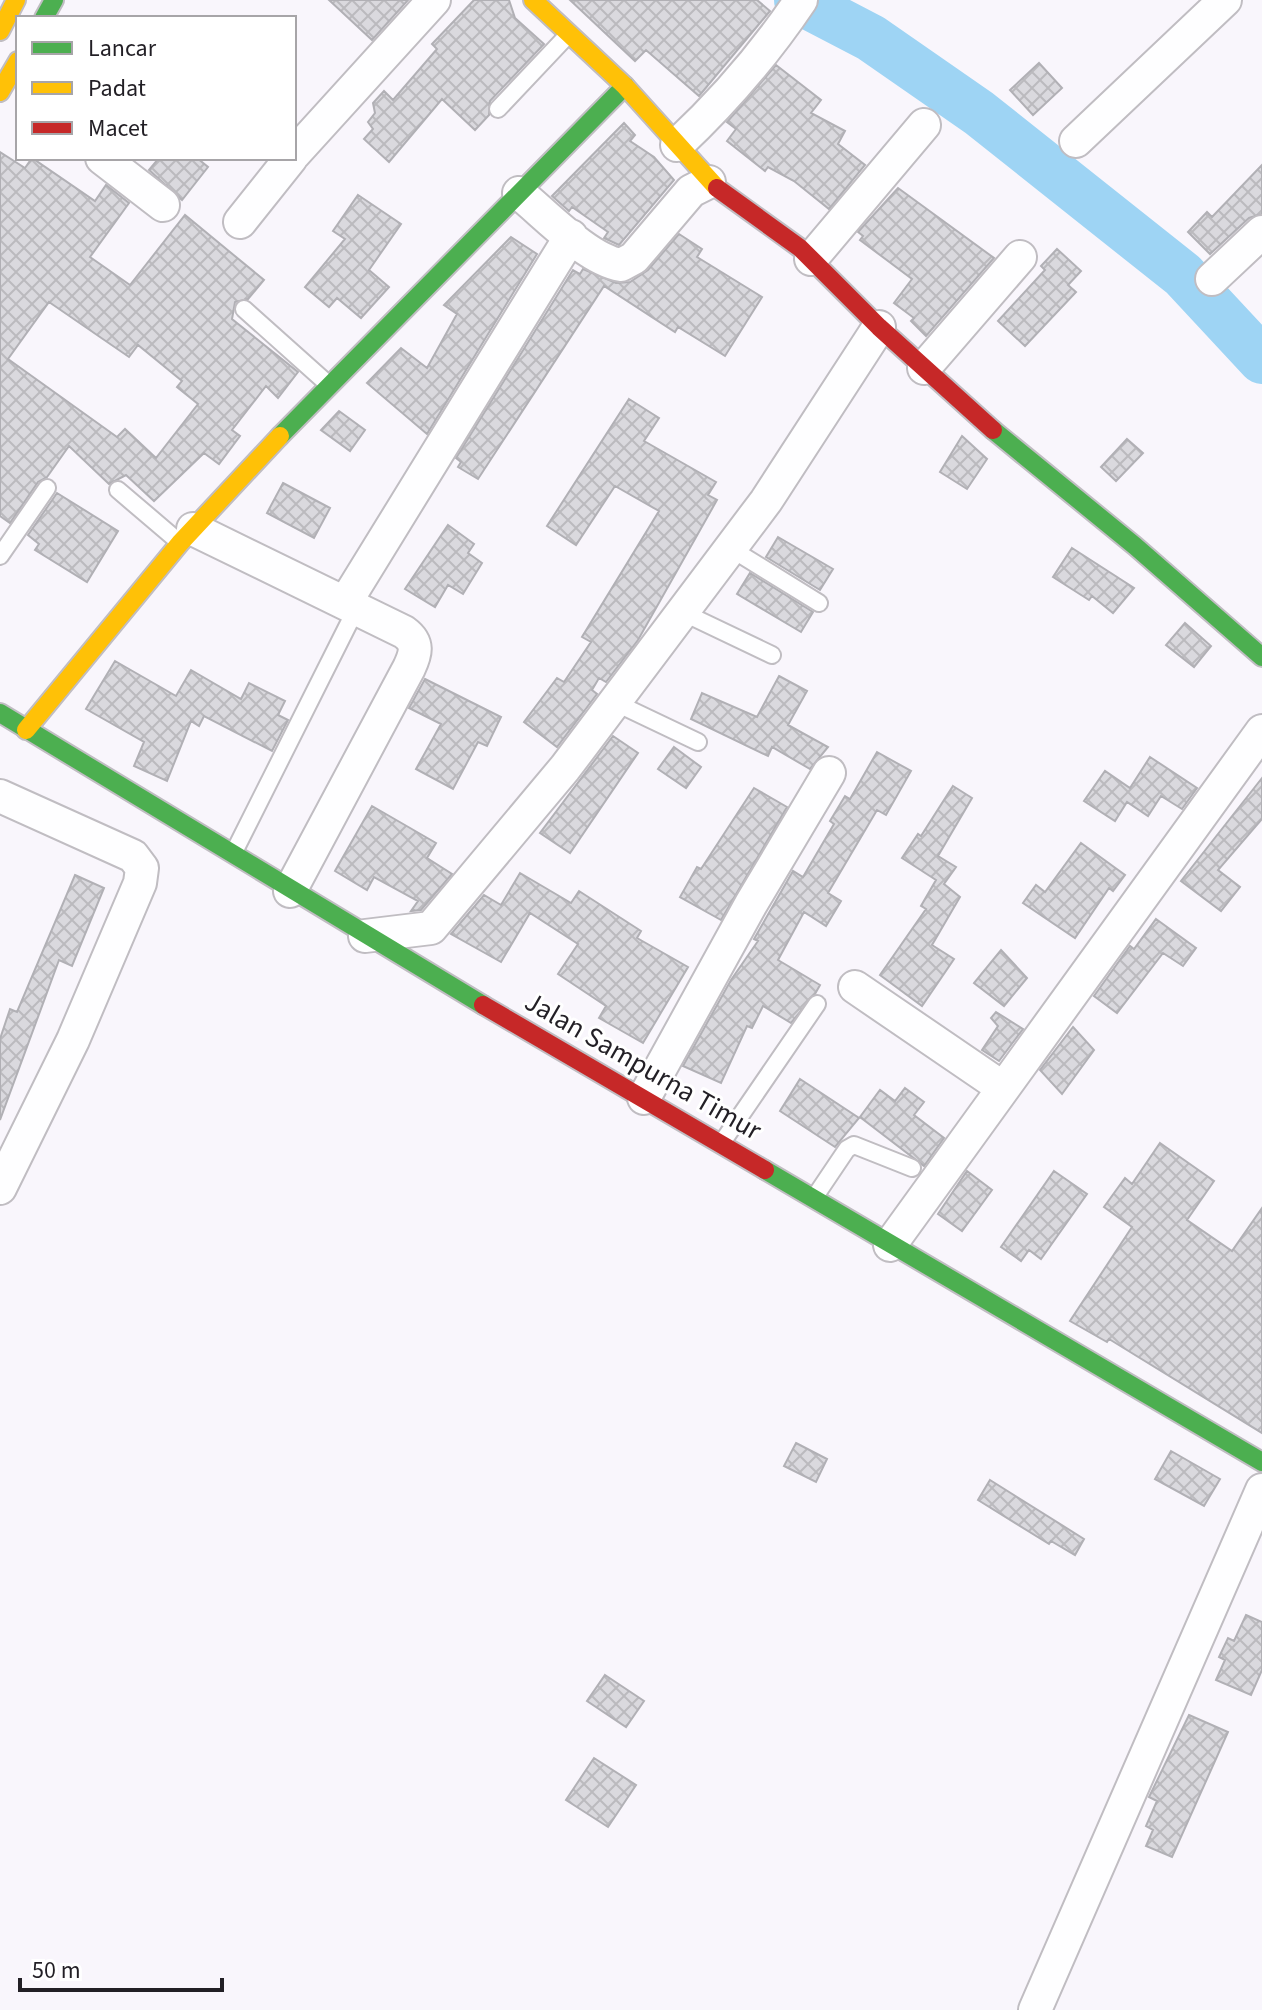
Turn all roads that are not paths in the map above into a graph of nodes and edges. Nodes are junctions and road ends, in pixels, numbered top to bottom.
1 (16, 0) edge
2 (434, 0) edge
3 (533, 0) edge
4 (801, 0) edge
5 (1225, 0) edge
6 (0, 31) edge
7 (568, 35) junction
8 (625, 86) junction
9 (498, 109) dead end
10 (924, 125) dead end
11 (1076, 141) dead end
12 (677, 145) junction
13 (296, 152) edge
14 (105, 160) edge
15 (289, 160) edge
16 (709, 182) junction
17 (519, 193) junction
18 (163, 205) dead end
19 (240, 222) dead end
20 (1262, 232) edge
21 (571, 236) junction
22 (1020, 257) dead end
23 (811, 259) junction
24 (1212, 279) dead end
25 (244, 309) dead end
26 (879, 327) junction
27 (924, 368) junction
28 (330, 386) junction
29 (47, 488) dead end
30 (118, 490) dead end
31 (186, 536) junction
32 (730, 548) junction
33 (0, 556) edge
34 (819, 603) dead end
35 (682, 612) junction
36 (347, 613) junction
37 (772, 655) dead end
38 (1262, 657) edge
39 (614, 702) junction
40 (0, 713) edge
41 (26, 730) junction
42 (1262, 731) edge
43 (698, 742) dead end
44 (829, 773) dead end
45 (0, 796) edge
46 (232, 856) junction
47 (290, 891) junction
48 (365, 936) junction
49 (855, 987) dead end
50 (817, 1004) dead end
51 (1003, 1088) junction
52 (644, 1098) junction
53 (721, 1144) junction
54 (912, 1168) dead end
55 (0, 1188) edge
56 (813, 1199) junction
57 (890, 1245) junction
58 (1262, 1462) edge
59 (1262, 1490) edge
60 (1035, 2010) edge

1 - 6 street
2 - 13 street
3 - 7 street
4 - 12 street
5 - 11 street
7 - 8 street
7 - 9 lane
8 - 12 street
8 - 17 street
10 - 23 street
12 - 16 street
14 - 18 street
15 - 19 street
16 - 21 street
16 - 23 street
17 - 21 street
17 - 28 street
20 - 24 street
21 - 36 street
22 - 27 street
23 - 26 street
25 - 28 lane
26 - 27 street
26 - 32 street
27 - 38 street
28 - 31 street
29 - 33 lane
30 - 31 lane
31 - 36 street
31 - 41 street
32 - 34 lane
32 - 35 street
35 - 37 lane
35 - 39 street
36 - 46 lane
36 - 47 street
39 - 43 lane
39 - 48 street
40 - 41 street, Jalan Sampurna Timur
41 - 46 street, Jalan Sampurna Timur
42 - 51 street
44 - 52 street
45 - 55 street
46 - 47 street, Jalan Sampurna Timur
47 - 48 street, Jalan Sampurna Timur
48 - 52 street, Jalan Sampurna Timur
49 - 51 street
50 - 53 lane
51 - 57 street
52 - 53 street, Jalan Sampurna Timur
53 - 56 street, Jalan Sampurna Timur
54 - 56 lane
56 - 57 street, Jalan Sampurna Timur
57 - 58 street, Jalan Sampurna Timur
59 - 60 street

